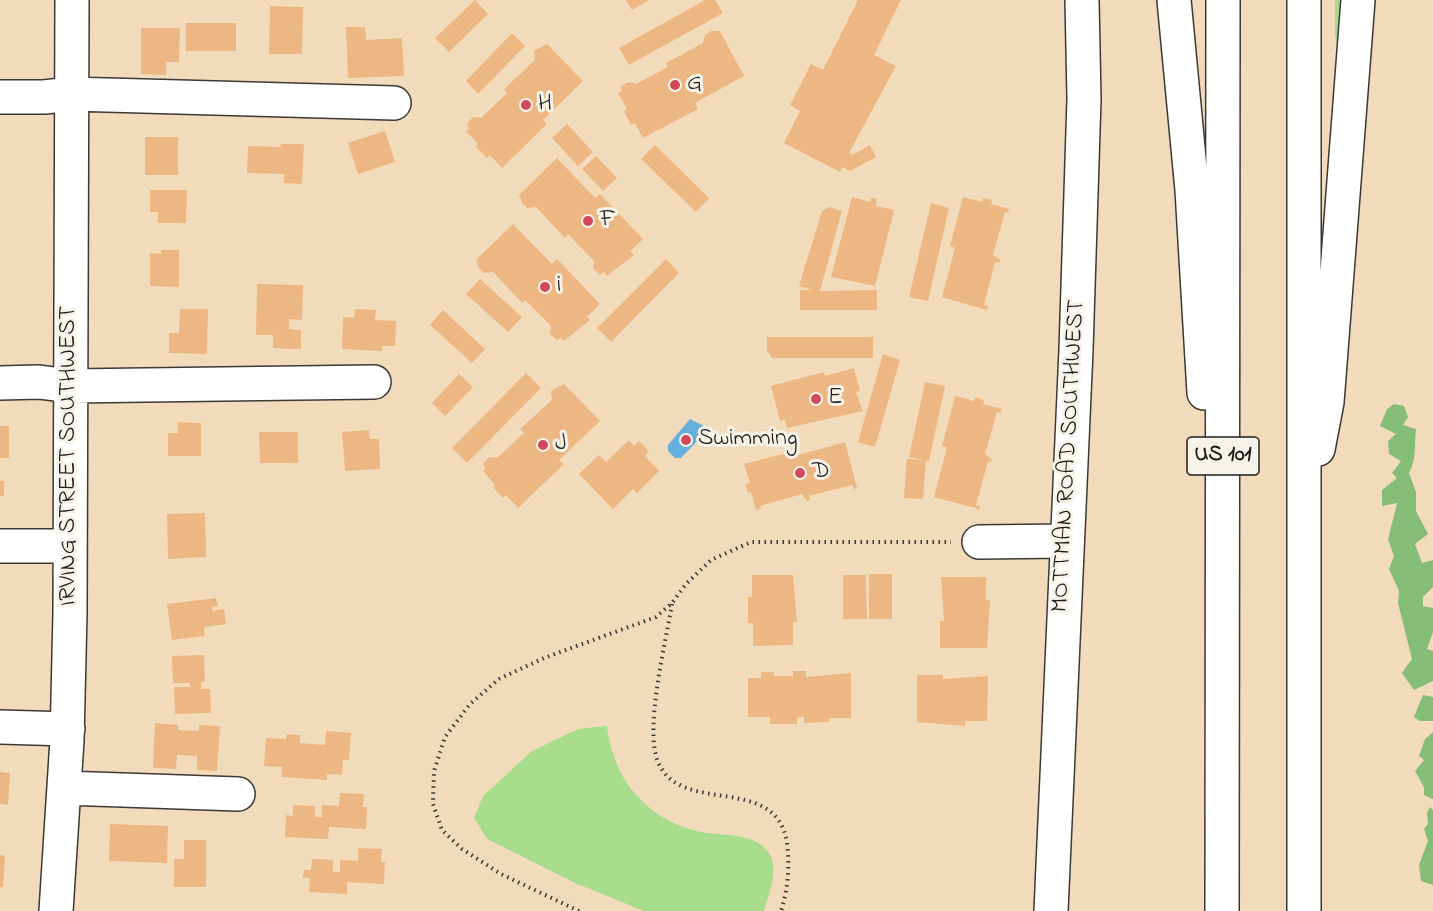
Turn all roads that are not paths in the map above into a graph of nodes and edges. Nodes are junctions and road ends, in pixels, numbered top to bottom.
1 (72, 0) edge
2 (1082, 0) edge
3 (1160, 0) edge
4 (1174, 0) edge
5 (1223, 0) edge
6 (1304, 0) edge
7 (1358, 0) edge
8 (1368, 0) edge
9 (72, 94) junction
10 (0, 98) edge
11 (394, 103) dead end
12 (1350, 110) junction
13 (1185, 111) junction
14 (0, 382) edge
15 (374, 382) dead end
16 (70, 386) junction
17 (1303, 519) junction
18 (1223, 522) junction
19 (979, 542) road end
20 (1066, 542) junction
21 (0, 546) edge
22 (70, 546) junction
23 (0, 727) edge
24 (68, 729) junction
25 (64, 788) junction
26 (238, 794) dead end
27 (56, 911) edge
28 (1051, 911) edge
29 (1222, 911) edge
30 (1304, 911) edge

1 - 9 main road, IRVING STREET SOUTHWEST
2 - 20 main road, MOTTMAN ROAD SOUTHWEST
3 - 13 main road
4 - 13 main road
5 - 18 main road, US 101
6 - 17 main road
7 - 12 main road
8 - 12 main road
9 - 10 main road
9 - 11 main road
9 - 16 main road, IRVING STREET SOUTHWEST
12 - 17 main road
13 - 18 main road
14 - 16 main road
15 - 16 main road
16 - 22 main road, IRVING STREET SOUTHWEST
17 - 30 main road
18 - 29 main road, US 101
19 - 20 main road
20 - 28 main road, MOTTMAN ROAD SOUTHWEST
21 - 22 main road
22 - 24 main road, IRVING STREET SOUTHWEST
23 - 24 main road
24 - 25 main road, IRVING STREET SOUTHWEST
25 - 26 main road
25 - 27 main road, IRVING STREET SOUTHWEST

